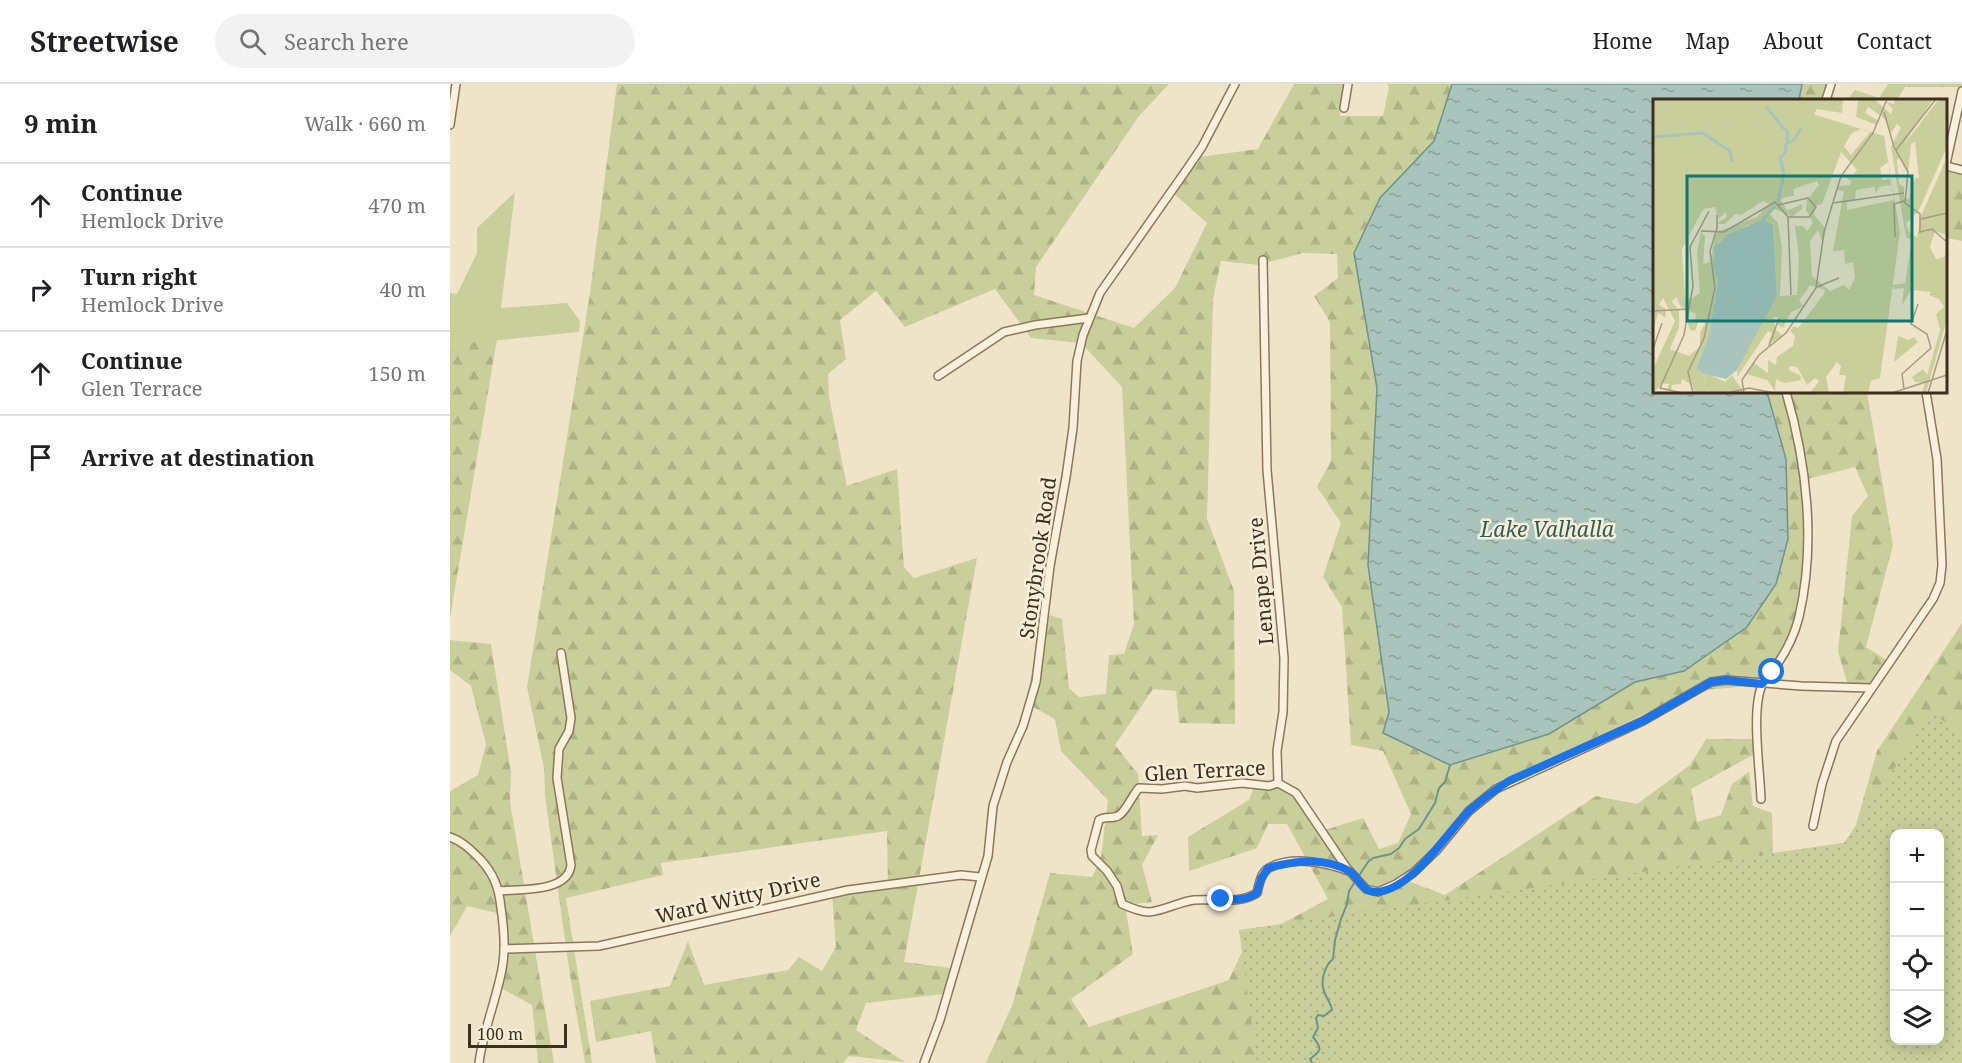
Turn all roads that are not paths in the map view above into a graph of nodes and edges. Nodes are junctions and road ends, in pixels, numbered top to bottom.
1 (456, 84) edge
2 (1235, 84) edge
3 (1348, 84) edge
4 (1831, 84) edge
5 (1962, 91) edge
6 (1826, 99) edge
7 (1344, 108) dead end
8 (450, 125) edge
9 (1947, 160) edge
10 (1947, 165) edge
11 (1962, 170) edge
12 (1263, 260) dead end
13 (1089, 318) junction
14 (939, 376) dead end
15 (1786, 393) edge
16 (1926, 393) edge
17 (561, 653) dead end
18 (1762, 684) junction
19 (1871, 688) junction
20 (1278, 783) junction
21 (1761, 799) dead end
22 (1813, 826) dead end
23 (450, 837) edge
24 (1351, 872) junction
25 (980, 877) junction
26 (499, 891) junction
27 (504, 948) junction
28 (478, 1063) edge
29 (924, 1063) edge

1 - 8 street
2 - 13 street, Stonybrook Road
3 - 7 street
4 - 6 street
5 - 9 street
10 - 11 street
12 - 20 street, Lenape Drive
13 - 14 street
13 - 25 street, Stonybrook Road
15 - 18 street
16 - 19 street
17 - 26 street
18 - 19 street
18 - 21 street
18 - 24 street
19 - 22 street
20 - 24 street
20 - 24 street, Glen Terrace
23 - 26 street
25 - 27 street, Ward Witty Drive
25 - 29 street, Stonybrook Road
26 - 27 street
27 - 28 street

